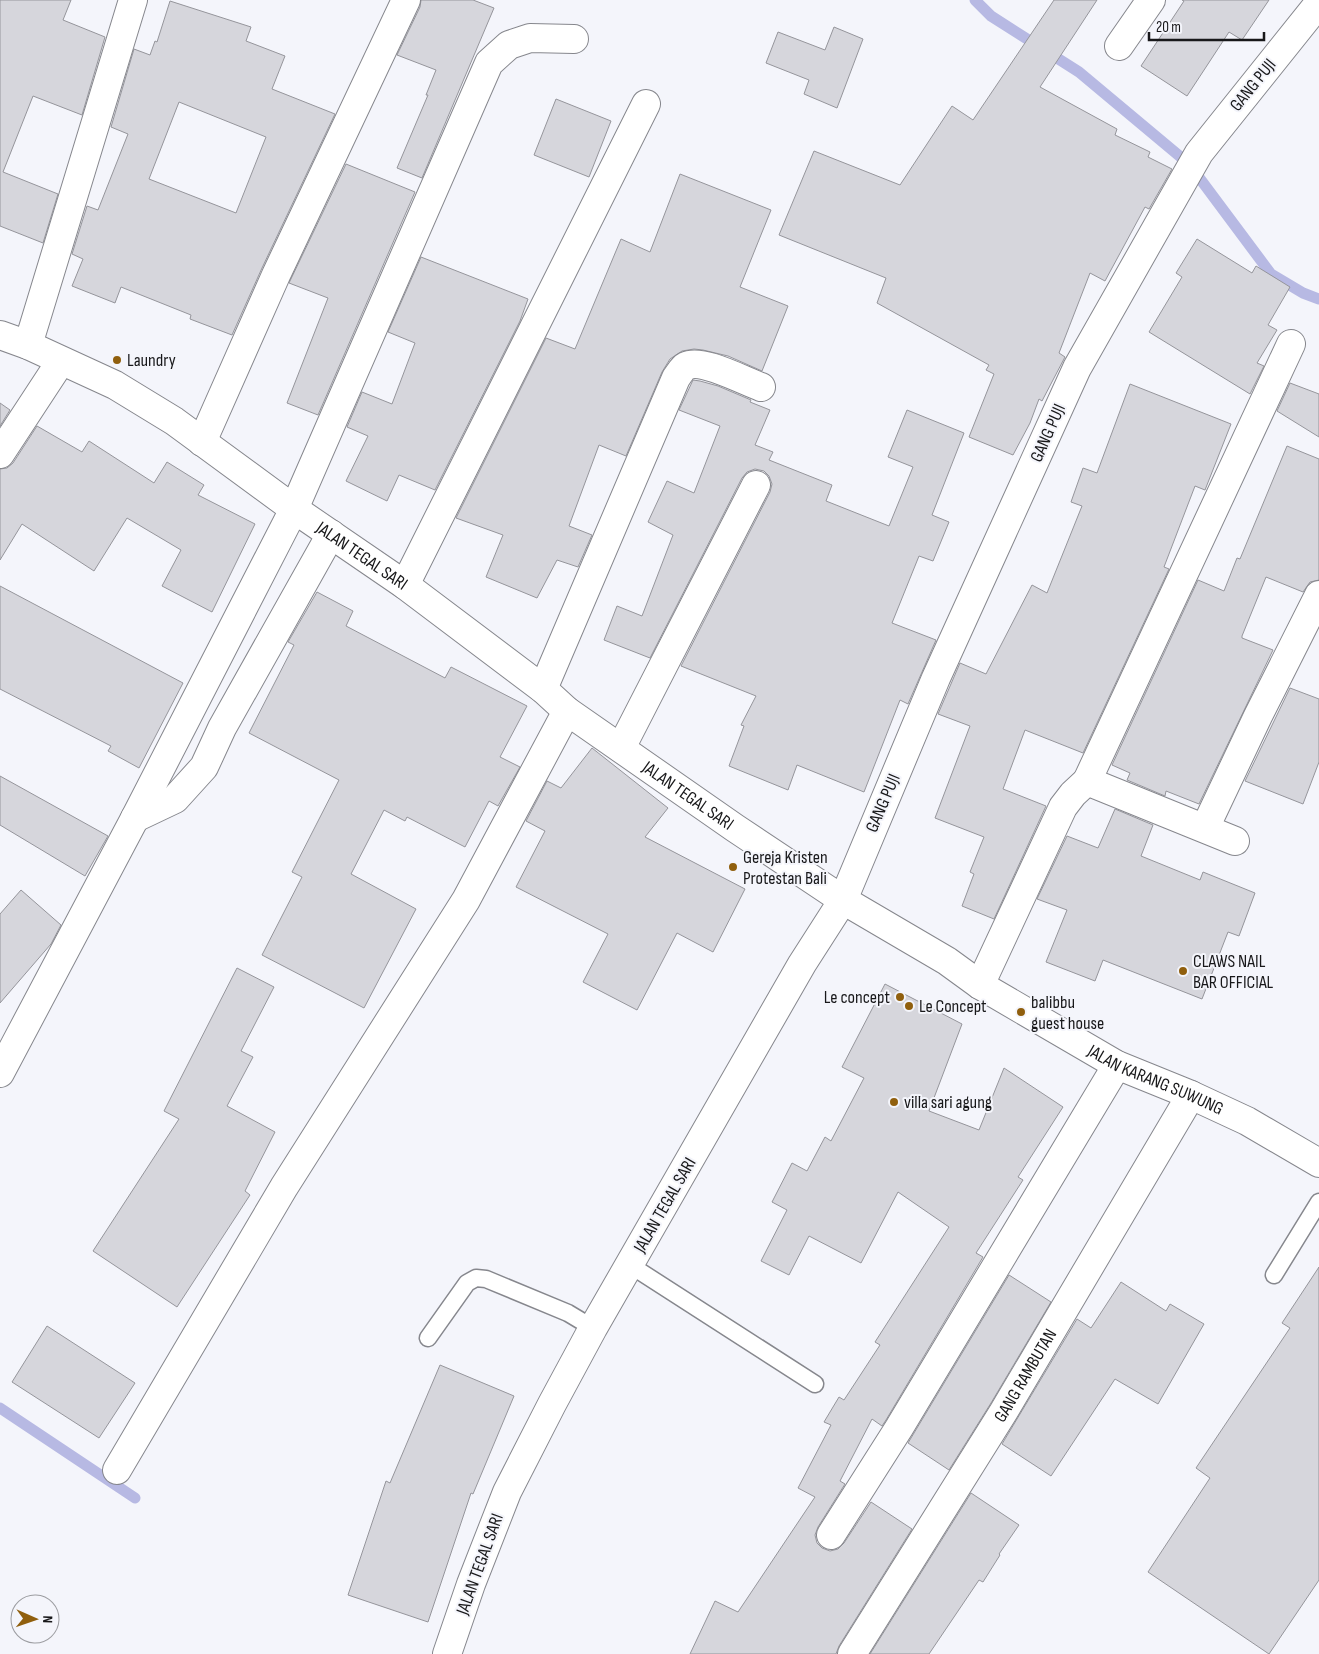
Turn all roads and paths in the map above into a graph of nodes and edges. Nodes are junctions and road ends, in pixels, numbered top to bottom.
1 (133, 0) edge
2 (406, 0) edge
3 (1151, 0) edge
4 (1319, 3) edge
5 (574, 39) dead end
6 (1119, 46) dead end
7 (646, 104) dead end
8 (0, 335) edge
9 (1291, 344) dead end
10 (28, 345) junction
11 (62, 361) junction
12 (761, 387) dead end
13 (202, 442) junction
14 (0, 454) edge
15 (756, 485) dead end
16 (294, 509) junction
17 (331, 534) junction
18 (405, 585) junction
19 (1319, 595) edge
20 (543, 689) junction
21 (567, 711) junction
22 (620, 748) junction
23 (1087, 781) junction
24 (135, 818) junction
25 (1205, 828) junction
26 (1235, 841) dead end
27 (843, 900) junction
28 (980, 985) junction
29 (1117, 1065) junction
30 (0, 1073) edge
31 (1191, 1095) junction
32 (1319, 1163) edge
33 (1319, 1202) edge
34 (630, 1265) junction
35 (1274, 1275) dead end
36 (593, 1328) junction
37 (428, 1338) dead end
38 (815, 1384) dead end
39 (118, 1470) dead end
40 (831, 1535) dead end
41 (447, 1654) edge
42 (852, 1654) edge

1 - 10 street
2 - 13 street
3 - 6 street
4 - 27 street, GANG PUJI
5 - 16 street
7 - 18 street
8 - 10 street, JALAN TEGAL SARI
9 - 23 street
10 - 11 street, JALAN TEGAL SARI
11 - 13 street, JALAN TEGAL SARI
11 - 14 street
12 - 20 street
13 - 16 street, JALAN TEGAL SARI
15 - 22 street
16 - 17 street, JALAN TEGAL SARI
16 - 24 street
17 - 18 street, JALAN TEGAL SARI
17 - 24 street
18 - 20 street, JALAN TEGAL SARI
19 - 25 street
20 - 21 street, JALAN TEGAL SARI
21 - 22 street, JALAN TEGAL SARI
21 - 39 street
22 - 27 street, JALAN TEGAL SARI
23 - 25 street
23 - 28 street
24 - 30 street
25 - 26 street
27 - 28 street, JALAN KARANG SUWUNG
27 - 34 street, JALAN TEGAL SARI
28 - 29 street, JALAN KARANG SUWUNG
29 - 31 street, JALAN KARANG SUWUNG
29 - 40 street
31 - 32 street, JALAN KARANG SUWUNG
31 - 42 street, GANG RAMBUTAN
33 - 35 lane
34 - 36 street, JALAN TEGAL SARI
34 - 38 lane
36 - 37 lane
36 - 41 street, JALAN TEGAL SARI

